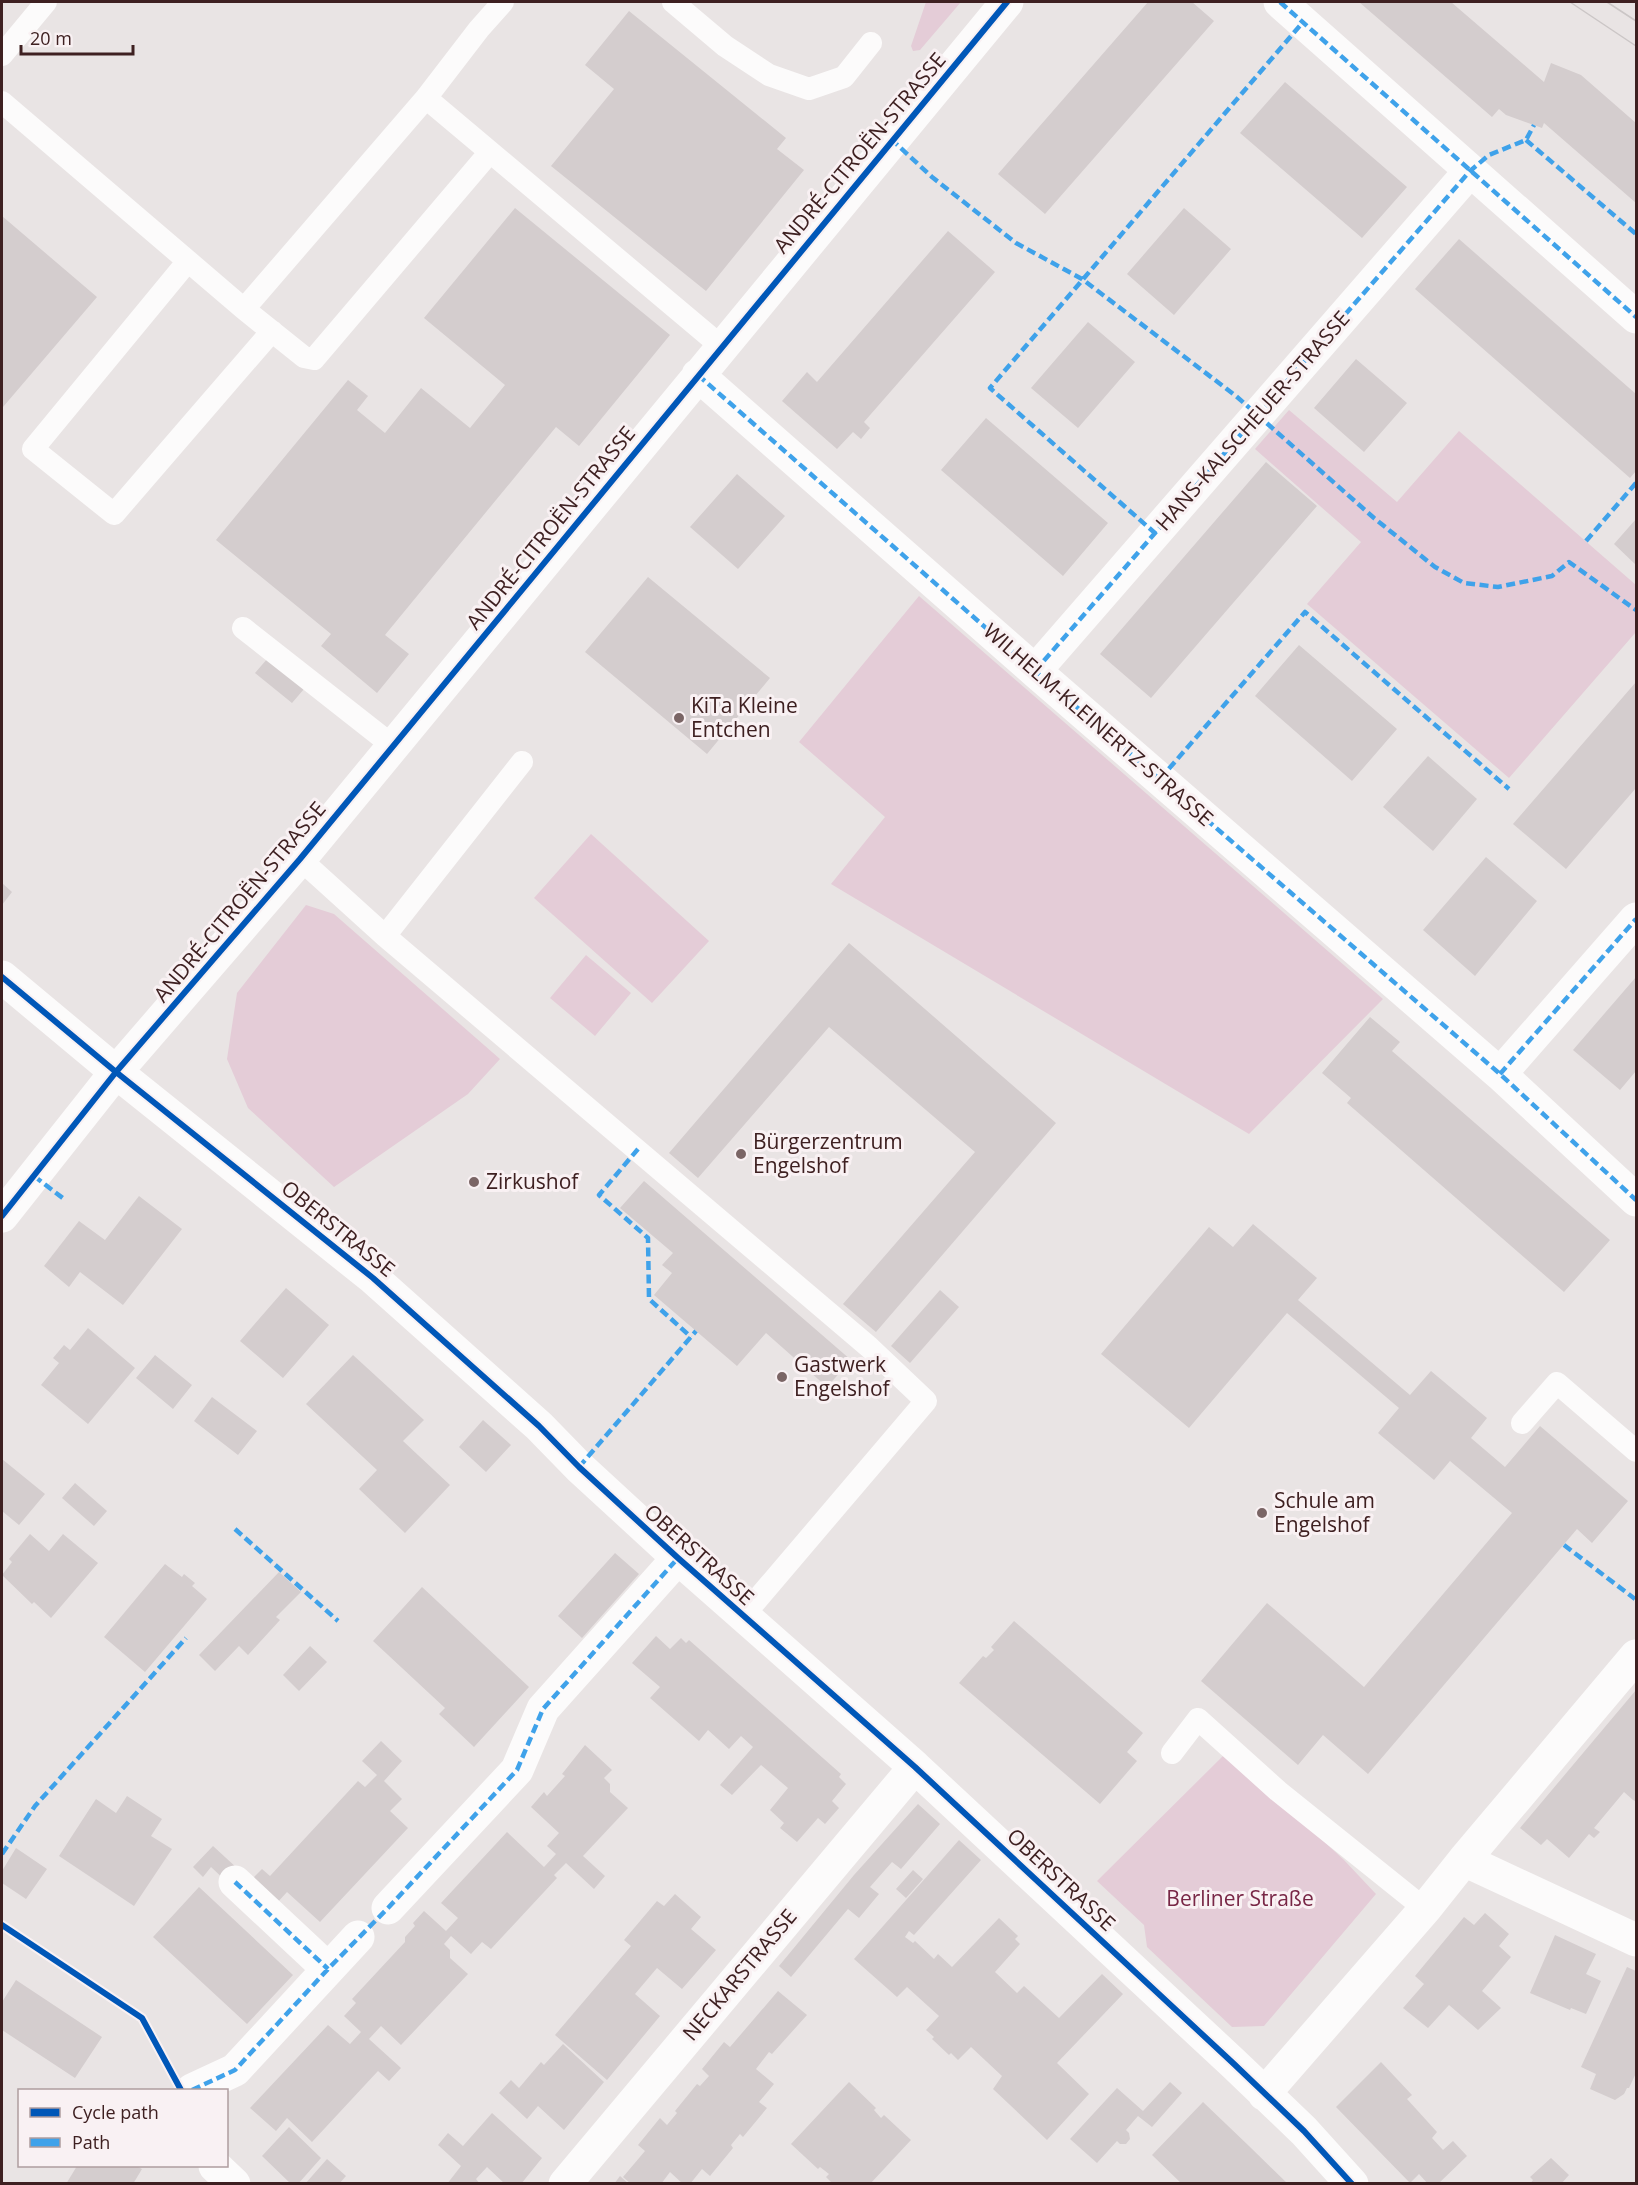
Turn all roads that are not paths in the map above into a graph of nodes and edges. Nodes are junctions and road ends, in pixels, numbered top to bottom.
1 (46, 2) edge
2 (503, 2) edge
3 (673, 2) edge
4 (1006, 2) edge
5 (1280, 2) edge
6 (871, 43) dead end
7 (2, 56) edge
8 (426, 98) junction
9 (2, 102) edge
10 (490, 152) junction
11 (1470, 171) junction
12 (188, 261) junction
13 (244, 309) junction
14 (1636, 317) edge
15 (272, 331) junction
16 (722, 347) junction
17 (698, 375) junction
18 (243, 628) dead end
19 (1035, 671) junction
20 (393, 746) junction
21 (522, 762) dead end
22 (300, 859) junction
23 (1636, 919) edge
24 (385, 936) junction
25 (2, 977) edge
26 (116, 1072) junction
27 (1500, 1074) junction
28 (1636, 1200) edge
29 (2, 1216) edge
30 (1522, 1423) dead end
31 (1636, 1451) edge
32 (678, 1558) junction
33 (743, 1616) junction
34 (1636, 1656) edge
35 (1172, 1754) dead end
36 (915, 1767) junction
37 (1464, 1860) junction
38 (235, 1882) dead end
39 (388, 1908) dead end
40 (1425, 1910) junction
41 (358, 1937) dead end
42 (1636, 1940) edge
43 (328, 1969) junction
44 (196, 2089) edge
45 (1264, 2094) junction
46 (216, 2167) edge
47 (234, 2184) edge
48 (565, 2184) edge
49 (1352, 2184) edge

1 - 7 lane
2 - 8 lane
3 - 6 lane
4 - 16 street, ANDRÉ-CITROËN-STRASSE
5 - 11 street
8 - 10 lane
8 - 13 lane
9 - 12 lane
10 - 15 lane
10 - 16 lane
11 - 14 street
11 - 19 street, HANS-KALSCHEUER-STRASSE
12 - 13 lane
12 - 15 lane
13 - 15 lane
16 - 17 street, ANDRÉ-CITROËN-STRASSE
17 - 19 street, WILHELM-KLEINERTZ-STRASSE
17 - 20 street, ANDRÉ-CITROËN-STRASSE
18 - 20 lane
19 - 27 street, WILHELM-KLEINERTZ-STRASSE
20 - 22 street, ANDRÉ-CITROËN-STRASSE
21 - 24 lane
22 - 24 lane
22 - 26 street, ANDRÉ-CITROËN-STRASSE
23 - 27 street
24 - 33 lane
25 - 26 street, OBERSTRASSE
26 - 29 street, ANDRÉ-CITROËN-STRASSE
26 - 32 street, OBERSTRASSE
27 - 28 street, WILHELM-KLEINERTZ-STRASSE
30 - 31 lane
32 - 33 street, OBERSTRASSE
32 - 39 street, OBERSTRASSE
33 - 36 street, OBERSTRASSE
34 - 37 street
35 - 40 lane
36 - 45 street, OBERSTRASSE
36 - 48 street, NECKARSTRASSE
37 - 40 street
37 - 42 street
38 - 43 street
40 - 45 street
41 - 43 street
43 - 44 street
45 - 49 street, OBERSTRASSE
46 - 47 street

